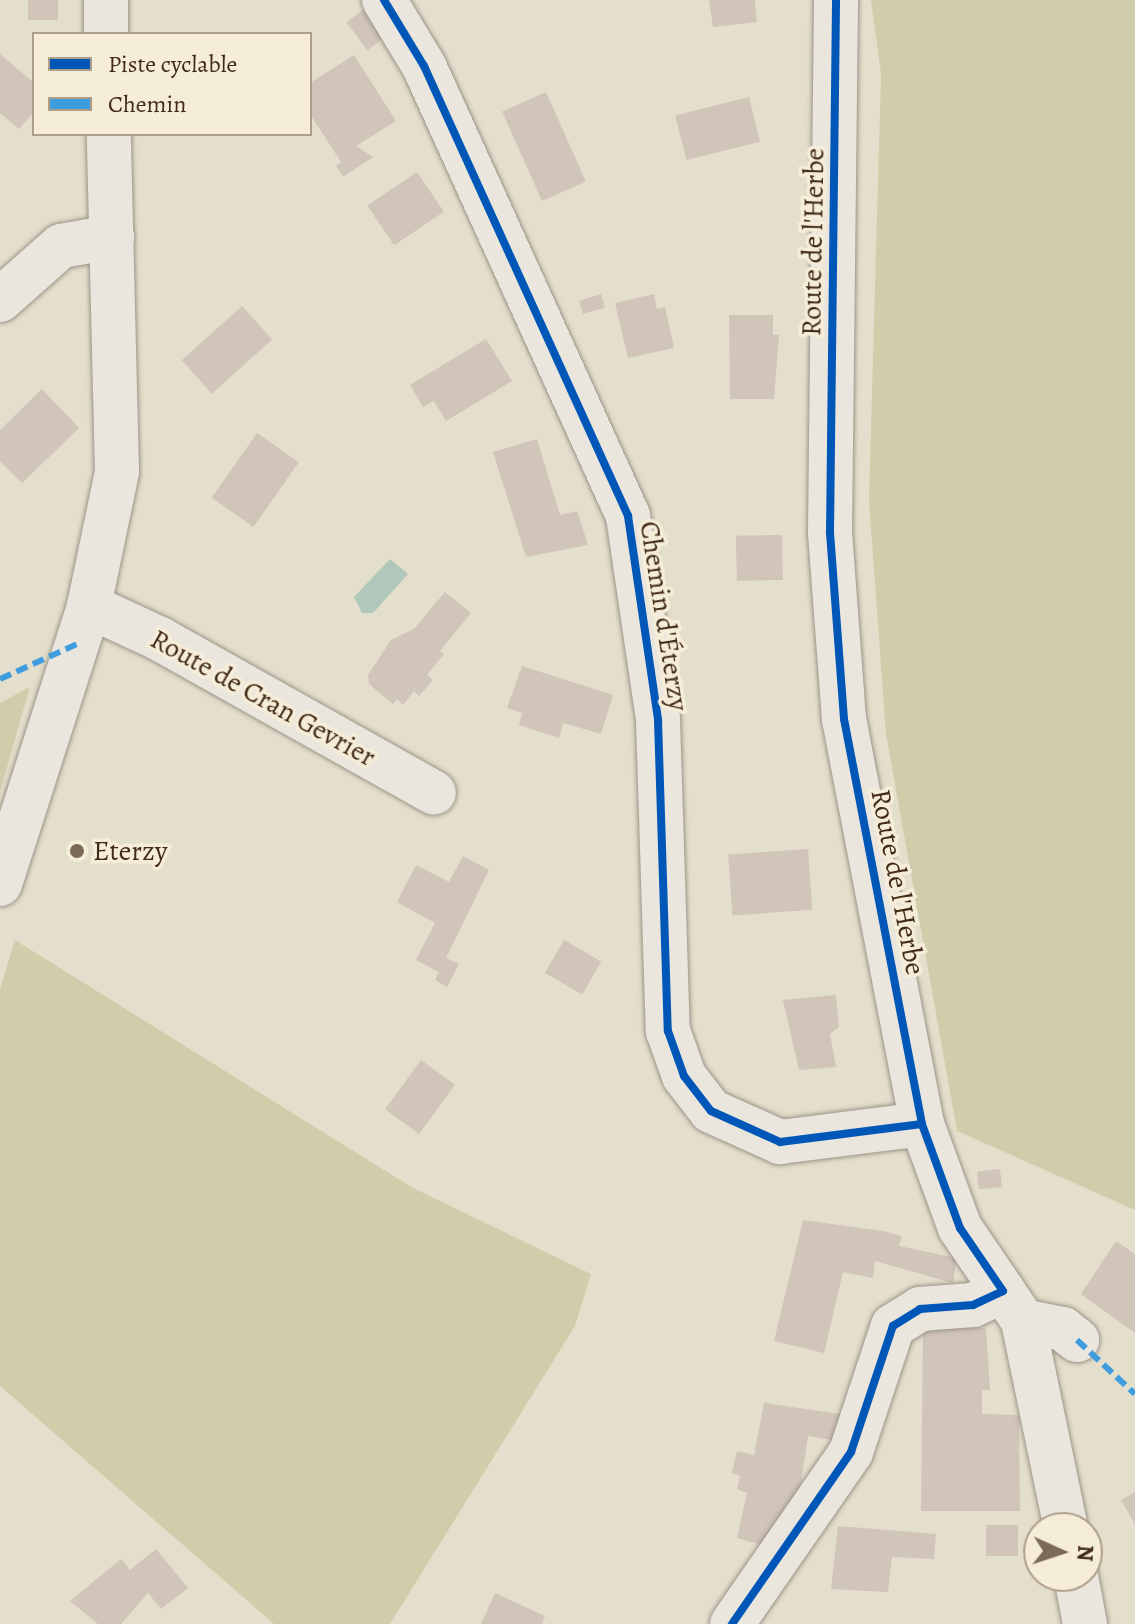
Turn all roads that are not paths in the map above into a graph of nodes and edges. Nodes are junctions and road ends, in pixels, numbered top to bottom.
1 (106, 0) edge
2 (384, 0) edge
3 (836, 0) edge
4 (106, 32) edge
5 (109, 136) edge
6 (112, 237) junction
7 (0, 300) edge
8 (89, 606) junction
9 (434, 793) dead end
10 (0, 884) edge
11 (922, 1124) junction
12 (1013, 1306) junction
13 (1077, 1340) dead end
14 (1062, 1512) edge
15 (1079, 1592) edge
16 (732, 1624) edge
17 (1085, 1624) edge

1 - 4 street
2 - 11 street, Chemin d'Éterzy
3 - 11 street, Route de l'Herbe
5 - 6 street
6 - 7 street
6 - 8 street
8 - 9 street, Route de Cran Gevrier
8 - 10 street
11 - 12 street, Route de l'Herbe
12 - 13 street
12 - 14 street
12 - 16 street
15 - 17 street

